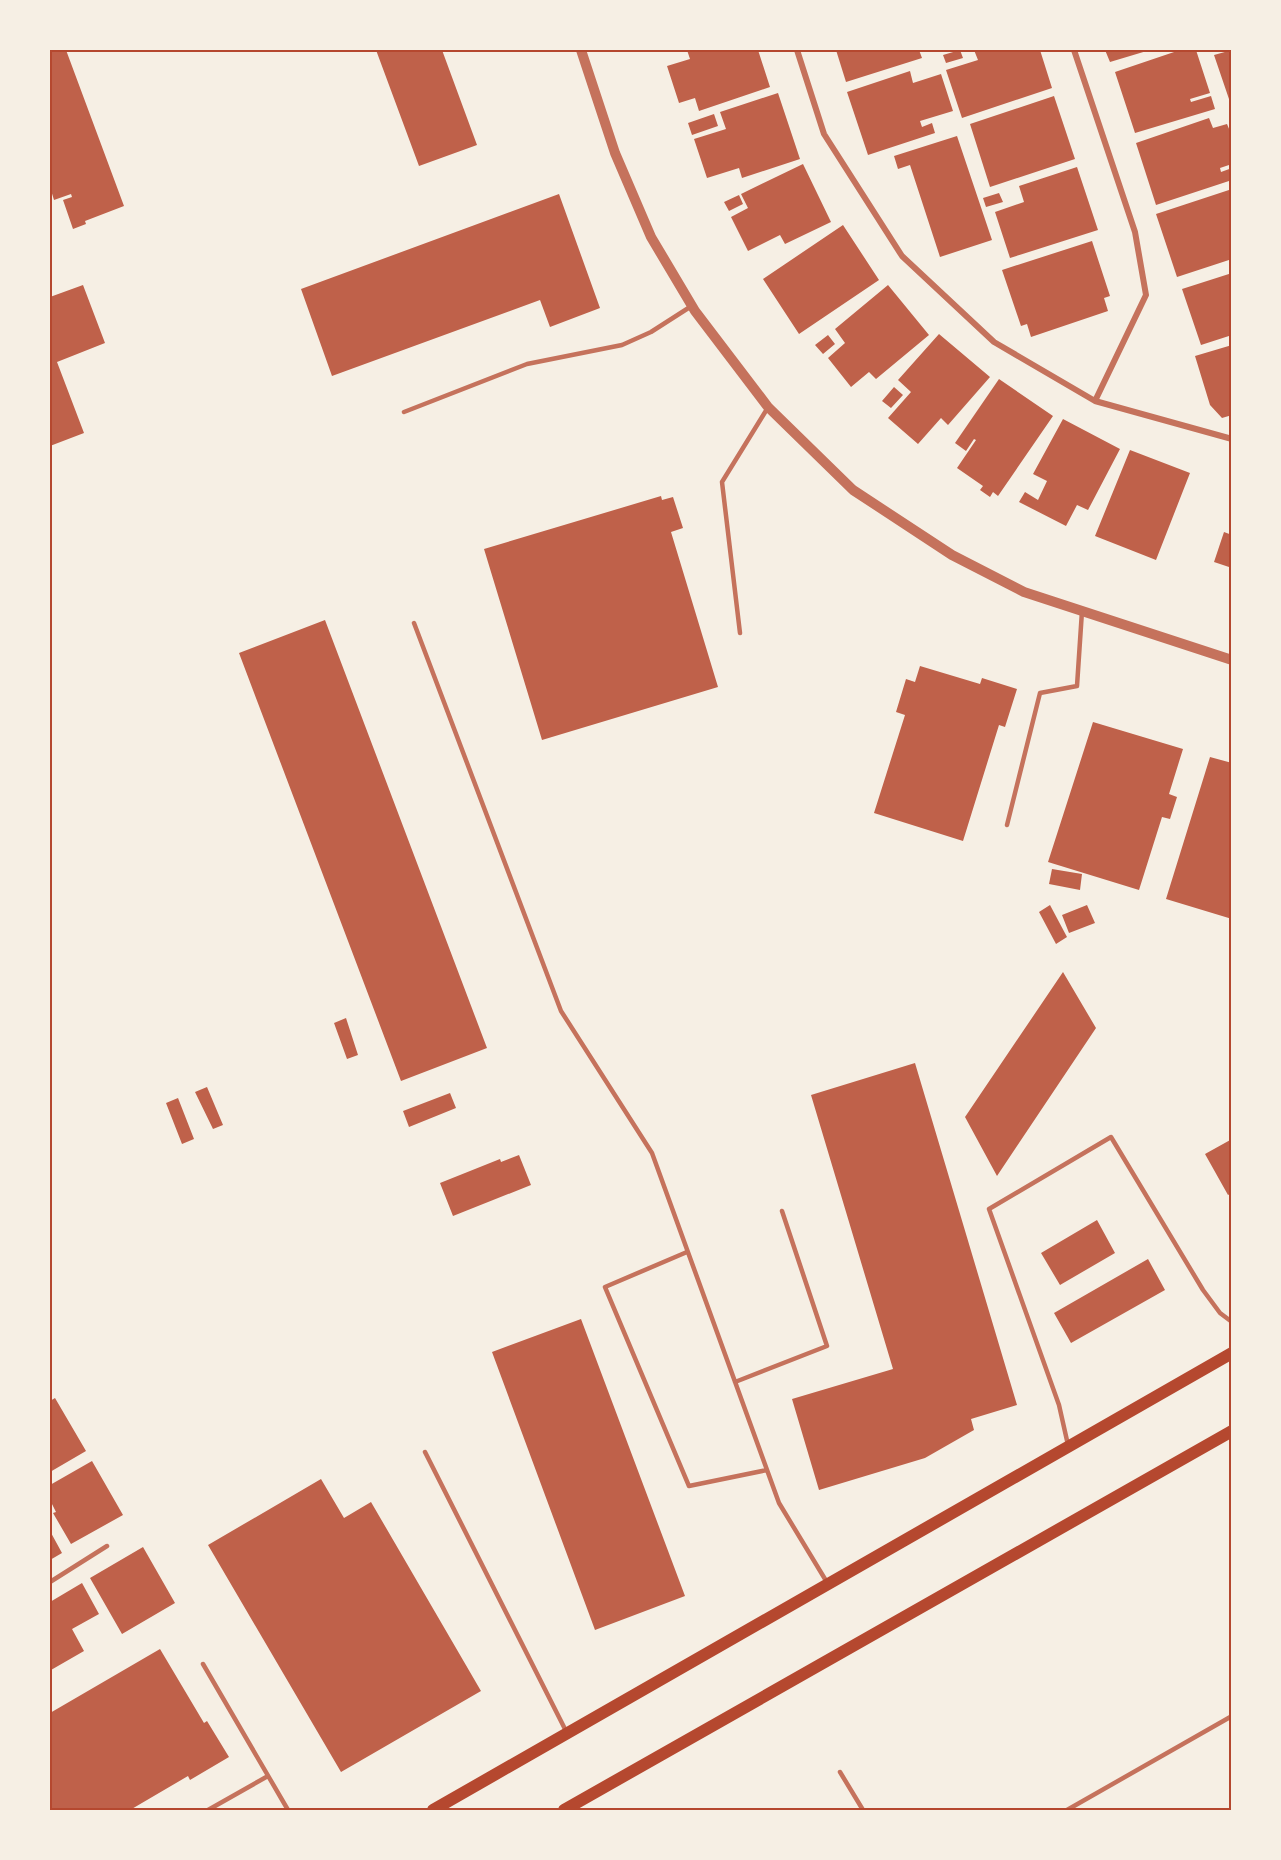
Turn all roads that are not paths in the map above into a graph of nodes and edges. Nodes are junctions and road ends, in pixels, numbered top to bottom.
1 (581, 50) edge
2 (797, 50) edge
3 (1074, 50) edge
4 (693, 306) junction
5 (1095, 401) junction
6 (768, 407) junction
7 (404, 412) dead end
8 (1232, 439) edge
9 (1082, 611) junction
10 (414, 624) dead end
11 (740, 633) dead end
12 (1232, 660) edge
13 (1007, 825) dead end
14 (782, 1211) dead end
15 (687, 1252) junction
16 (1232, 1322) edge
17 (1232, 1353) edge
18 (735, 1382) junction
19 (1232, 1431) edge
20 (1068, 1446) junction
21 (425, 1452) dead end
22 (767, 1470) junction
23 (107, 1546) dead end
24 (50, 1582) edge
25 (828, 1584) junction
26 (203, 1664) dead end
27 (1232, 1716) edge
28 (567, 1733) junction
29 (840, 1772) dead end
30 (268, 1776) junction
31 (208, 1810) edge
32 (288, 1810) edge
33 (433, 1810) edge
34 (564, 1810) edge
35 (863, 1810) edge
36 (1067, 1810) edge

1 - 4 street
2 - 5 street
3 - 5 street
4 - 6 street
4 - 7 lane
5 - 8 street
6 - 9 street
6 - 11 lane
9 - 12 street
9 - 13 lane
10 - 15 lane
14 - 18 lane
15 - 18 lane
15 - 22 lane
16 - 20 lane
17 - 20 main road
18 - 22 lane
19 - 34 main road
20 - 25 main road
21 - 28 lane
22 - 25 lane
23 - 24 lane
25 - 28 main road
26 - 30 lane
27 - 36 lane
28 - 33 main road
29 - 35 lane
30 - 31 lane
30 - 32 lane

